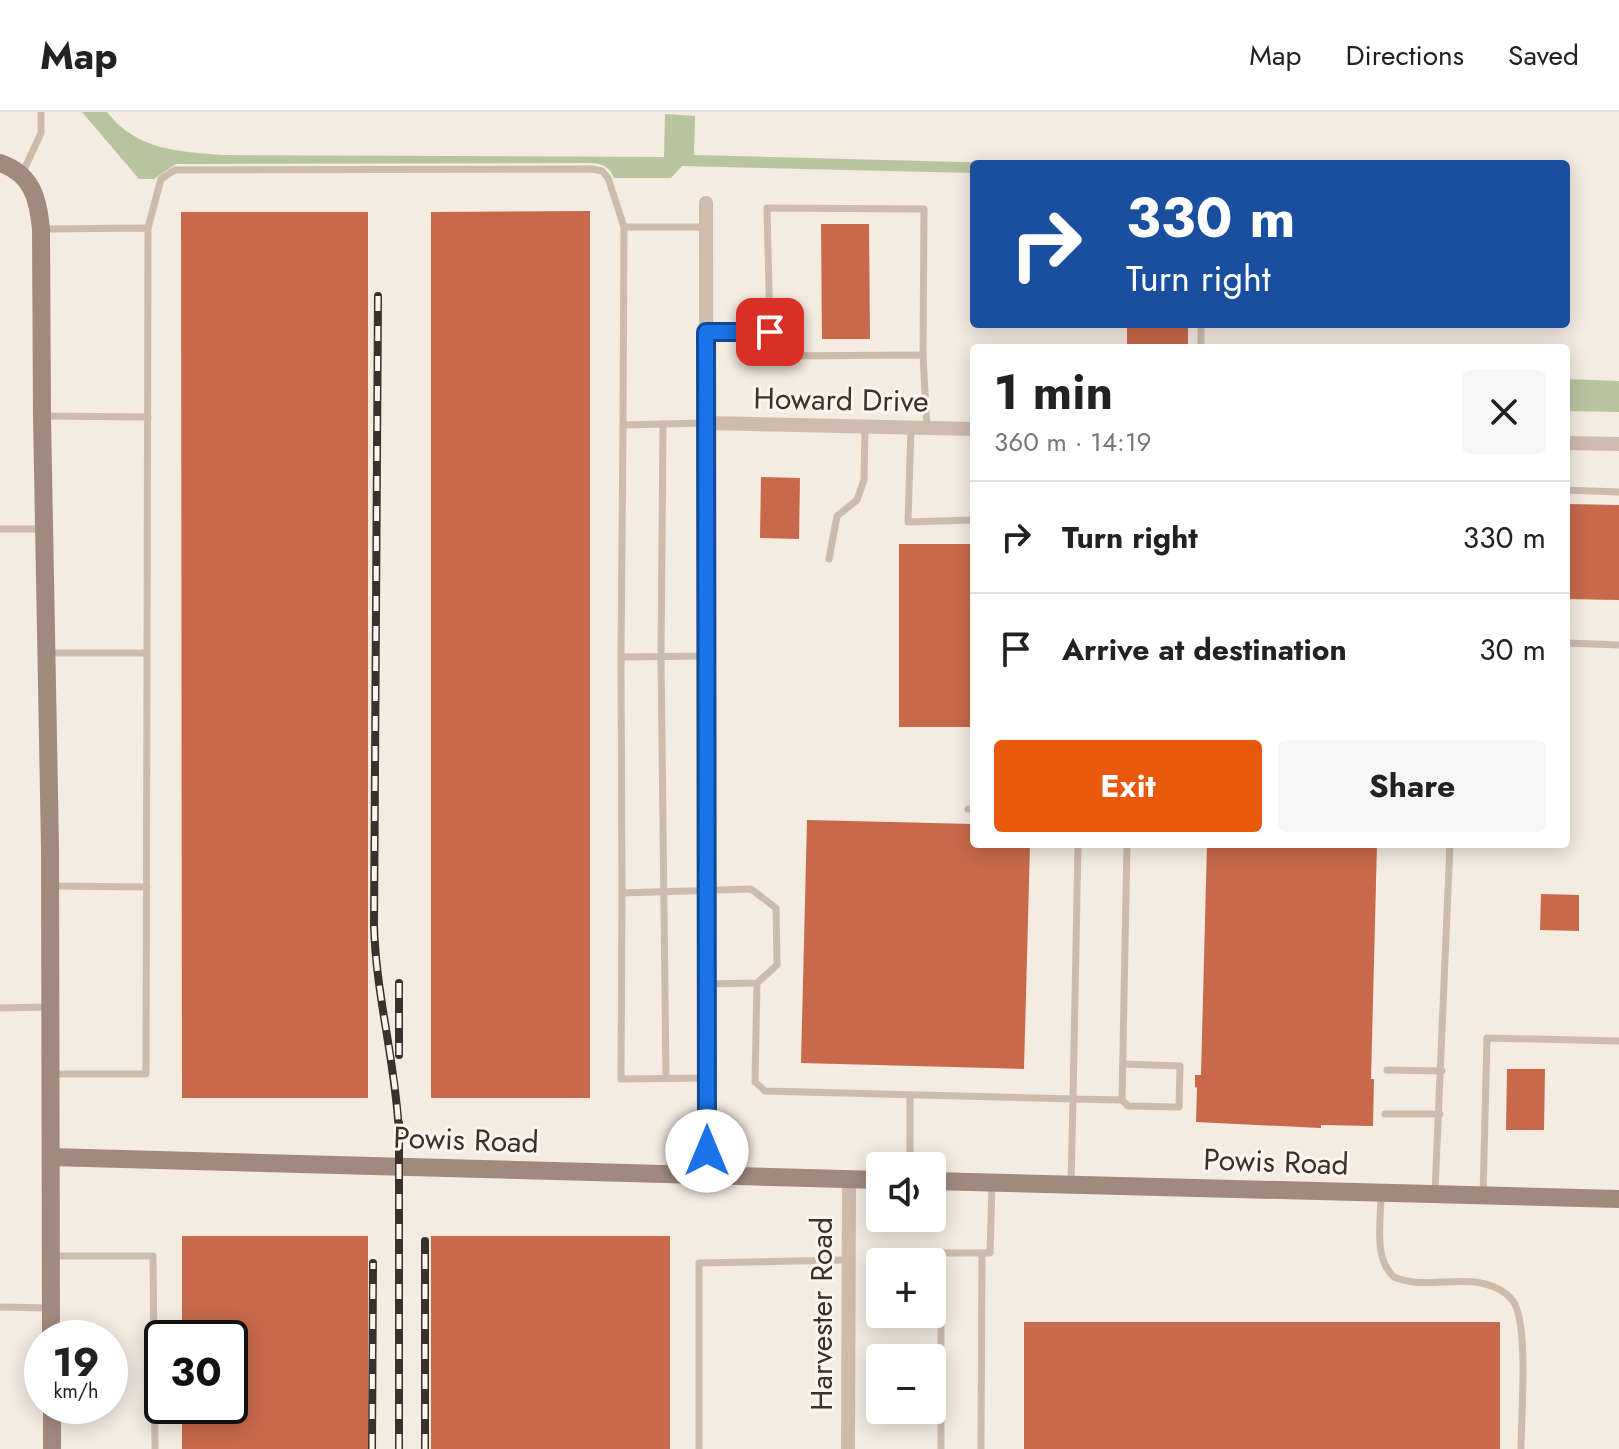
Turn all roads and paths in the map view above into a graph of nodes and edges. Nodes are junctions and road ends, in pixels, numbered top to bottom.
1 (41, 112) edge
2 (0, 163) edge
3 (22, 174) junction
4 (706, 203) dead end
5 (624, 227) junction
6 (706, 227) junction
7 (148, 228) junction
8 (41, 229) junction
9 (706, 332) junction
10 (770, 332) junction
11 (923, 355) junction
12 (42, 416) junction
13 (148, 417) junction
14 (706, 423) junction
15 (663, 424) junction
16 (623, 425) junction
17 (865, 427) junction
18 (911, 428) junction
19 (927, 428) junction
20 (970, 429) edge
21 (1570, 443) edge
22 (1619, 444) edge
23 (1570, 490) edge
24 (1619, 492) edge
25 (970, 520) edge
26 (0, 529) edge
27 (44, 529) junction
28 (829, 559) dead end
29 (1570, 643) edge
30 (1619, 645) edge
31 (46, 653) junction
32 (147, 653) junction
33 (706, 656) junction
34 (621, 657) junction
35 (661, 657) junction
36 (1078, 848) edge
37 (1127, 848) edge
38 (1450, 848) edge
39 (51, 886) junction
40 (147, 887) junction
41 (706, 891) junction
42 (664, 892) junction
43 (622, 893) junction
44 (757, 983) junction
45 (706, 984) junction
46 (51, 1007) junction
47 (0, 1008) edge
48 (1619, 1041) edge
49 (1123, 1064) junction
50 (1387, 1070) dead end
51 (1442, 1071) junction
52 (51, 1074) junction
53 (666, 1078) junction
54 (706, 1078) junction
55 (910, 1096) junction
56 (1073, 1099) junction
57 (1122, 1100) junction
58 (1385, 1114) dead end
59 (1440, 1114) junction
60 (910, 1152) edge
61 (51, 1157) junction
62 (707, 1175) junction
63 (849, 1179) junction
64 (866, 1180) edge
65 (946, 1181) edge
66 (992, 1183) junction
67 (1071, 1185) junction
68 (1382, 1193) junction
69 (1435, 1195) junction
70 (1483, 1196) junction
71 (1619, 1199) edge
72 (982, 1253) junction
73 (51, 1256) junction
74 (848, 1260) junction
75 (0, 1307) edge
76 (51, 1308) junction
77 (51, 1320) edge
78 (52, 1424) edge
79 (52, 1449) edge
80 (155, 1449) edge
81 (699, 1449) edge
82 (848, 1449) edge
83 (941, 1449) edge
84 (981, 1449) edge
85 (1521, 1449) edge

1 - 3 lane
2 - 3 street
3 - 8 street
4 - 6 street
5 - 6 lane
5 - 7 lane
5 - 16 lane
6 - 9 street
7 - 8 lane
7 - 13 lane
8 - 12 street
9 - 10 lane
9 - 14 street
10 - 11 lane
10 - 11 lane
11 - 19 lane
12 - 13 lane
12 - 27 street
13 - 32 lane
14 - 15 lane
14 - 17 street, Howard Drive
14 - 33 street
15 - 16 lane
15 - 35 lane
16 - 34 lane
17 - 18 street, Howard Drive
17 - 28 lane
18 - 19 street, Howard Drive
18 - 25 lane
19 - 20 street, Howard Drive
21 - 22 street
23 - 24 lane
26 - 27 lane
27 - 31 street
29 - 30 lane
31 - 32 lane
31 - 39 street
32 - 40 lane
33 - 35 lane
33 - 41 street
34 - 35 lane
34 - 43 lane
35 - 42 lane
36 - 56 lane
37 - 49 lane
38 - 51 lane
39 - 40 lane
39 - 46 street
40 - 52 lane
41 - 42 lane
41 - 44 lane
41 - 45 street
42 - 43 lane
42 - 53 lane
43 - 53 lane
44 - 45 lane
44 - 55 lane
45 - 54 street
46 - 47 lane
46 - 52 street
48 - 70 lane
49 - 57 lane
49 - 57 lane
50 - 51 lane
51 - 59 lane
52 - 61 street
53 - 54 lane
54 - 62 street
55 - 56 lane
55 - 60 lane
56 - 57 lane
56 - 67 lane
58 - 59 lane
59 - 69 lane
61 - 62 street, Powis Road
61 - 73 street
62 - 63 street, Powis Road
63 - 64 street, Powis Road
63 - 74 street, Harvester Road
65 - 66 street, Powis Road
66 - 67 street, Powis Road
66 - 72 lane
67 - 68 street, Powis Road
68 - 69 street, Powis Road
68 - 85 lane
69 - 70 street, Powis Road
70 - 71 street, Powis Road
72 - 83 lane
72 - 84 lane
73 - 76 street
73 - 80 lane
74 - 81 lane
74 - 82 street, Harvester Road
75 - 76 lane
76 - 77 street
78 - 79 street

